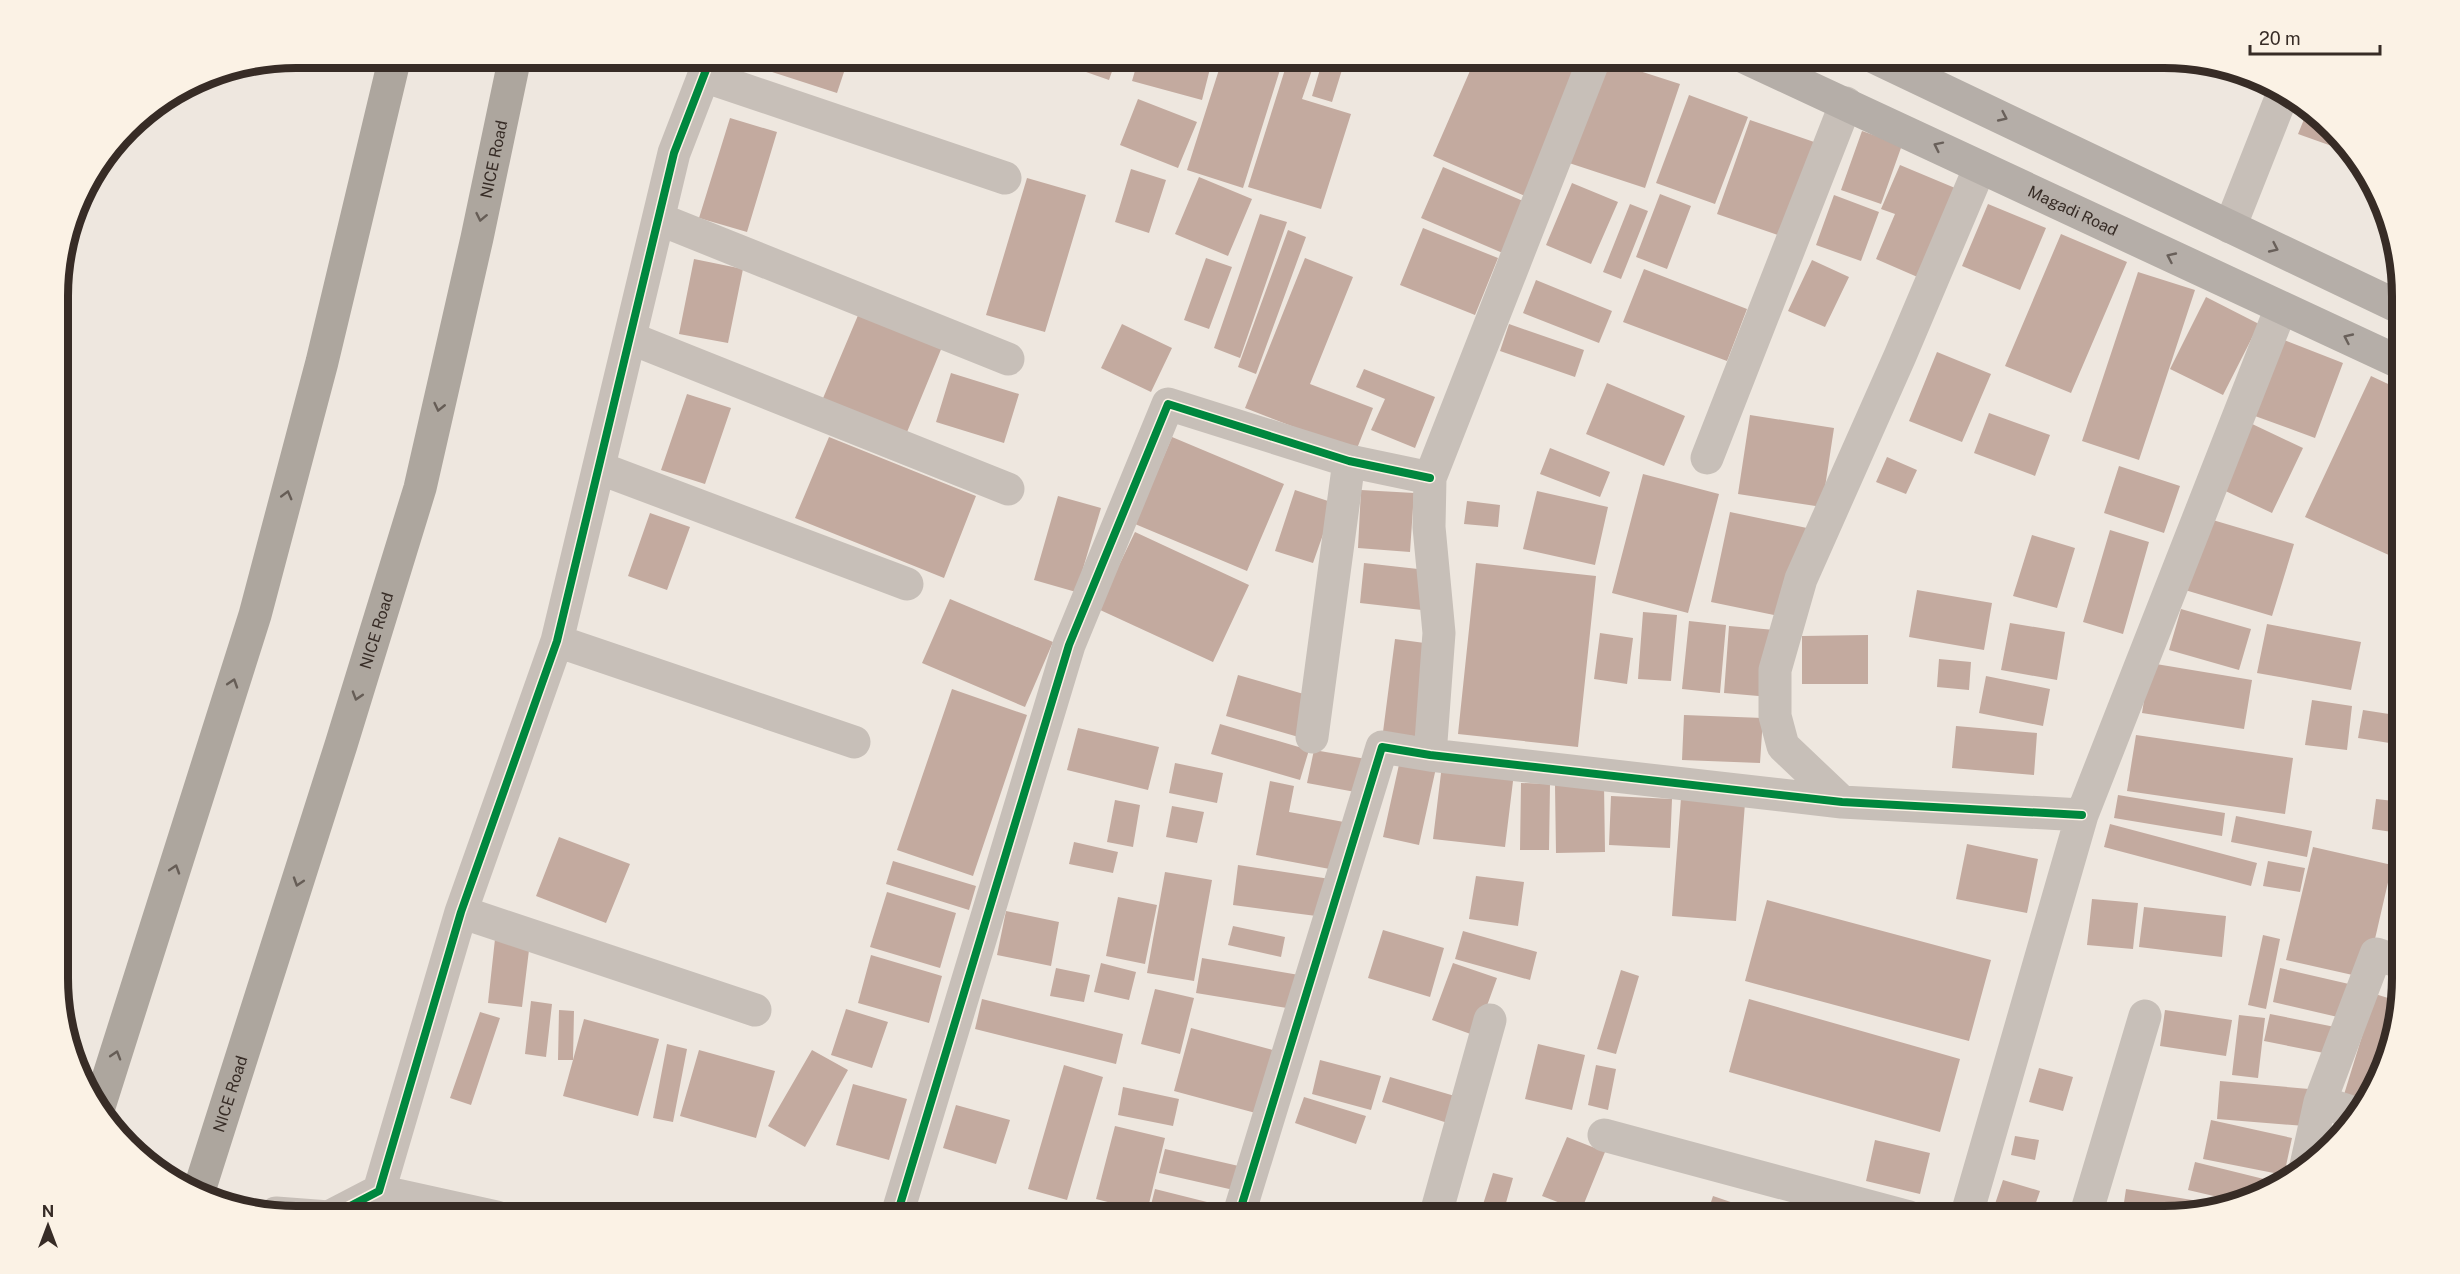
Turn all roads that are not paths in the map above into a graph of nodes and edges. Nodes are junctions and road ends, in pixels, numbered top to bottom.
1 (392, 68) edge
2 (513, 68) edge
3 (706, 68) edge
4 (712, 68) edge
5 (1591, 68) edge
6 (1768, 68) edge
7 (1897, 68) edge
8 (2281, 99) edge
9 (1846, 103) junction
10 (1980, 166) junction
11 (1005, 178) dead end
12 (659, 219) junction
13 (2230, 227) junction
14 (2392, 304) edge
15 (2281, 308) junction
16 (630, 338) junction
17 (1008, 359) dead end
18 (2392, 359) edge
19 (1707, 458) dead end
20 (1349, 461) junction
21 (599, 468) junction
22 (1430, 478) junction
23 (1008, 489) dead end
24 (908, 584) dead end
25 (557, 641) junction
26 (1312, 737) dead end
27 (854, 742) dead end
28 (1430, 755) junction
29 (1842, 802) junction
30 (2082, 815) junction
31 (461, 912) junction
32 (2392, 959) edge
33 (755, 1010) dead end
34 (2145, 1016) dead end
35 (1490, 1020) dead end
36 (102, 1099) edge
37 (2320, 1102) junction
38 (2349, 1111) edge
39 (1604, 1135) dead end
40 (2308, 1155) edge
41 (201, 1186) edge
42 (379, 1191) junction
43 (350, 1206) edge
44 (444, 1206) edge
45 (900, 1206) edge
46 (1241, 1206) edge
47 (1438, 1206) edge
48 (1868, 1206) edge
49 (1969, 1206) edge
50 (2088, 1206) edge

36 -> 1 highway
2 -> 41 highway, NICE Road
3 - 12 street
4 - 11 street
5 - 22 street
6 - 9 main road, Magadi Road
7 -> 13 main road
8 - 13 street
10 -> 9 main road, Magadi Road
9 - 19 street
15 -> 10 main road, Magadi Road
10 - 29 street
12 - 16 street
12 - 17 street
13 -> 14 main road
18 -> 15 main road, Magadi Road
15 - 30 street
16 - 21 street
16 - 23 street
20 - 22 street
20 - 26 street
20 - 45 street
21 - 24 street
21 - 25 street
22 - 28 street
25 - 27 street
25 - 31 street
28 - 29 street
28 - 46 street
29 - 30 street
30 - 49 street
31 - 33 street
31 - 42 street
32 - 37 street
34 - 50 street
35 - 47 street
37 - 38 street
37 - 40 street
39 - 48 street
42 - 43 street
42 - 44 street

